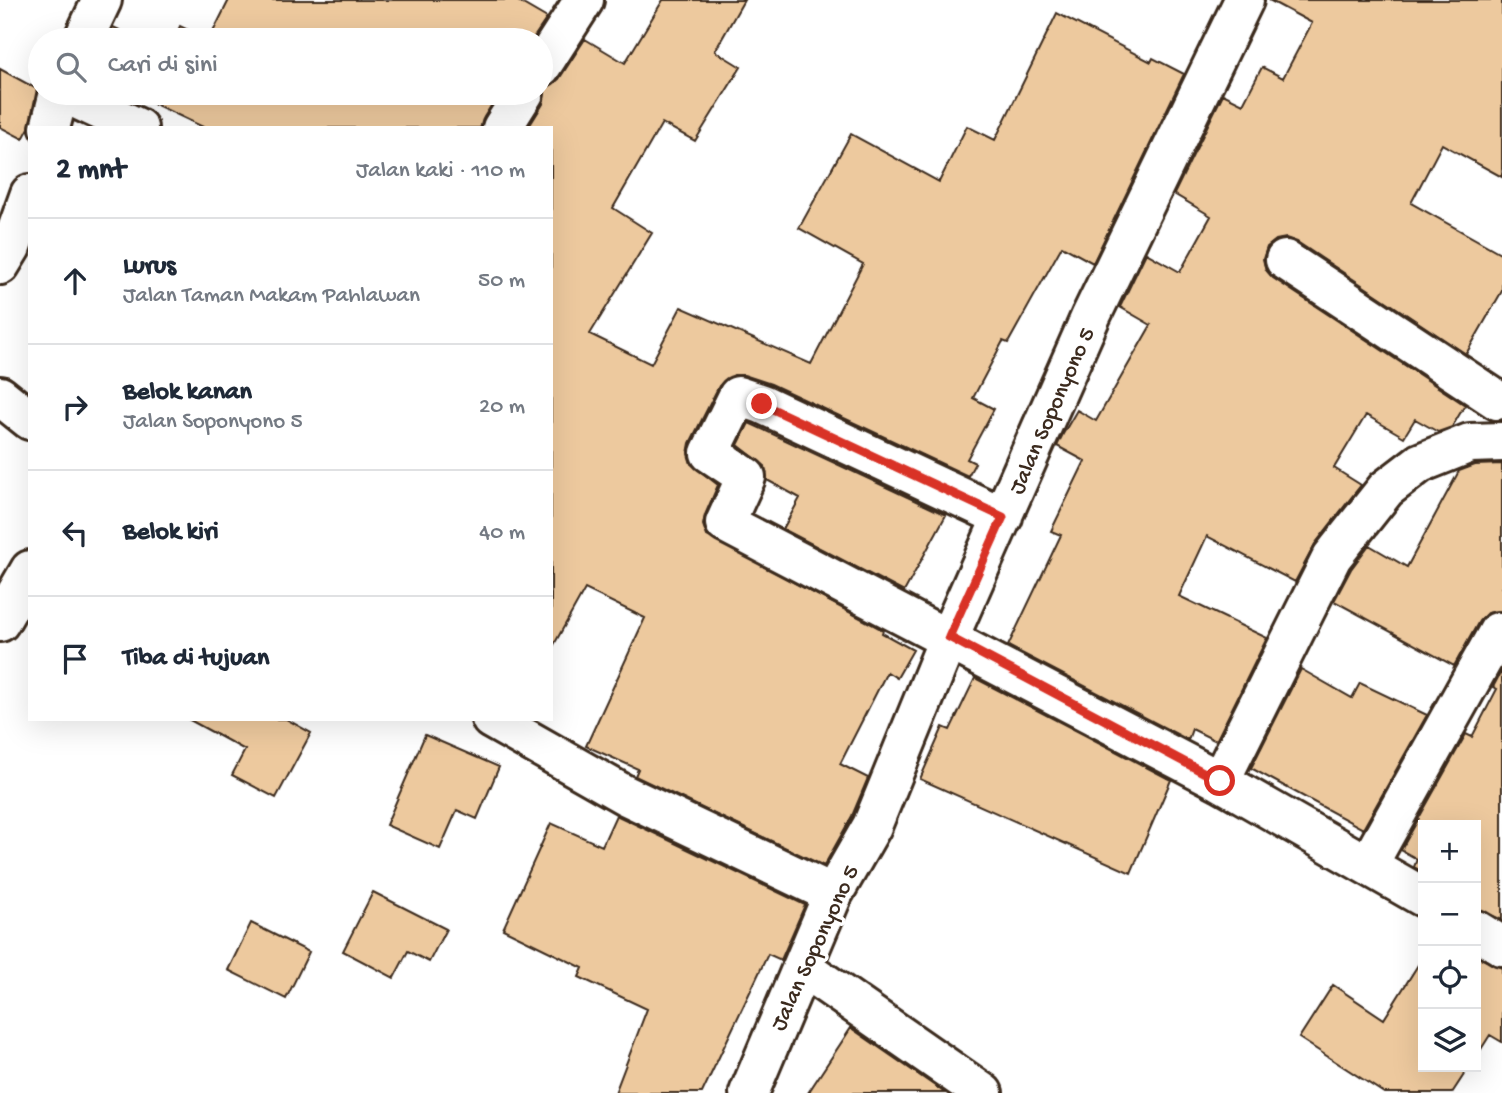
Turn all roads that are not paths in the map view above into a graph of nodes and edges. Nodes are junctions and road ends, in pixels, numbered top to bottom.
1 (102, 0) edge
2 (584, 0) edge
3 (1244, 0) edge
4 (89, 28) edge
5 (553, 48) edge
6 (58, 105) edge
7 (88, 105) edge
8 (516, 105) edge
9 (51, 126) edge
10 (134, 126) edge
11 (503, 126) edge
12 (28, 200) edge
13 (1284, 260) dead end
14 (0, 265) edge
15 (1499, 396) edge
16 (0, 397) edge
17 (28, 418) edge
18 (1486, 442) edge
19 (1003, 517) junction
20 (28, 573) edge
21 (0, 622) edge
22 (1498, 632) dead end
23 (949, 637) junction
24 (495, 721) edge
25 (1220, 781) junction
26 (1369, 863) junction
27 (833, 894) junction
28 (1418, 894) edge
29 (1481, 933) edge
30 (1502, 946) edge
31 (802, 967) junction
32 (748, 1093) edge
33 (983, 1093) edge

1 - 4 street
2 - 5 street
3 - 19 street, Jalan Soponyono 5
6 - 9 street
7 - 10 street
8 - 11 street
12 - 14 street
13 - 15 street
15 - 18 street
16 - 17 street
18 - 25 street
19 - 23 street, Jalan Soponyono 5
19 - 23 street
20 - 21 street
22 - 26 street
23 - 25 street
23 - 27 street, Jalan Soponyono 5
24 - 27 street
25 - 26 street
26 - 28 street
27 - 31 street, Jalan Soponyono 5
29 - 30 street
31 - 32 street, Jalan Soponyono 5
31 - 33 street

